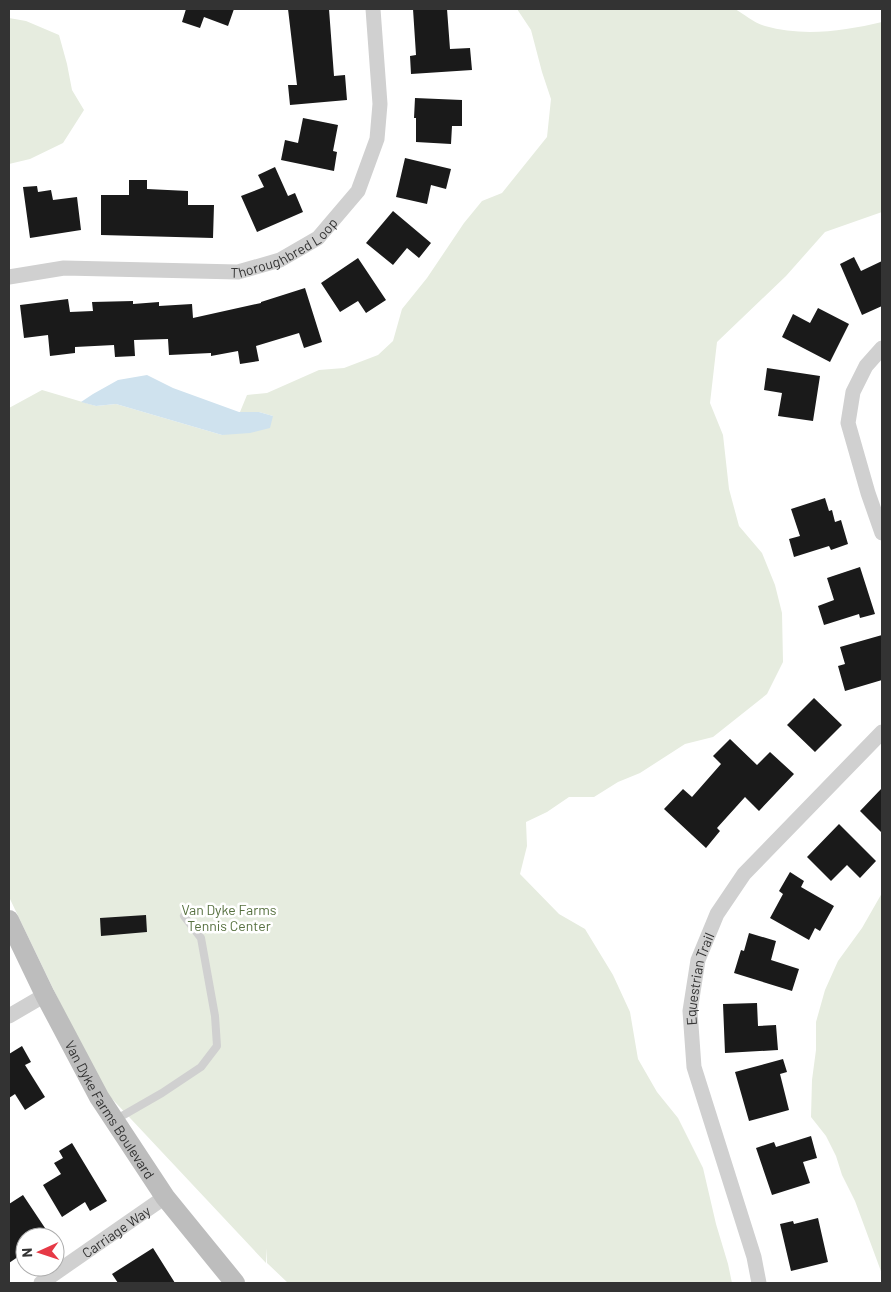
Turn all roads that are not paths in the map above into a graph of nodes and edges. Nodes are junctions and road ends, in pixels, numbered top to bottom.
1 (373, 9) edge
2 (9, 277) edge
3 (882, 348) edge
4 (882, 533) edge
5 (882, 732) edge
6 (184, 916) dead end
7 (9, 920) edge
8 (45, 995) junction
9 (9, 1016) edge
10 (115, 1120) junction
11 (165, 1197) junction
12 (41, 1283) edge
13 (235, 1283) edge
14 (759, 1283) edge

1 - 2 street, Thoroughbred Loop
3 - 4 street
5 - 14 street, Equestrian Trail
6 - 10 lane
7 - 8 street, Van Dyke Farms Boulevard
8 - 9 street
8 - 10 street, Van Dyke Farms Boulevard
10 - 11 street, Van Dyke Farms Boulevard
11 - 12 street, Carriage Way
11 - 13 street, Van Dyke Farms Boulevard

